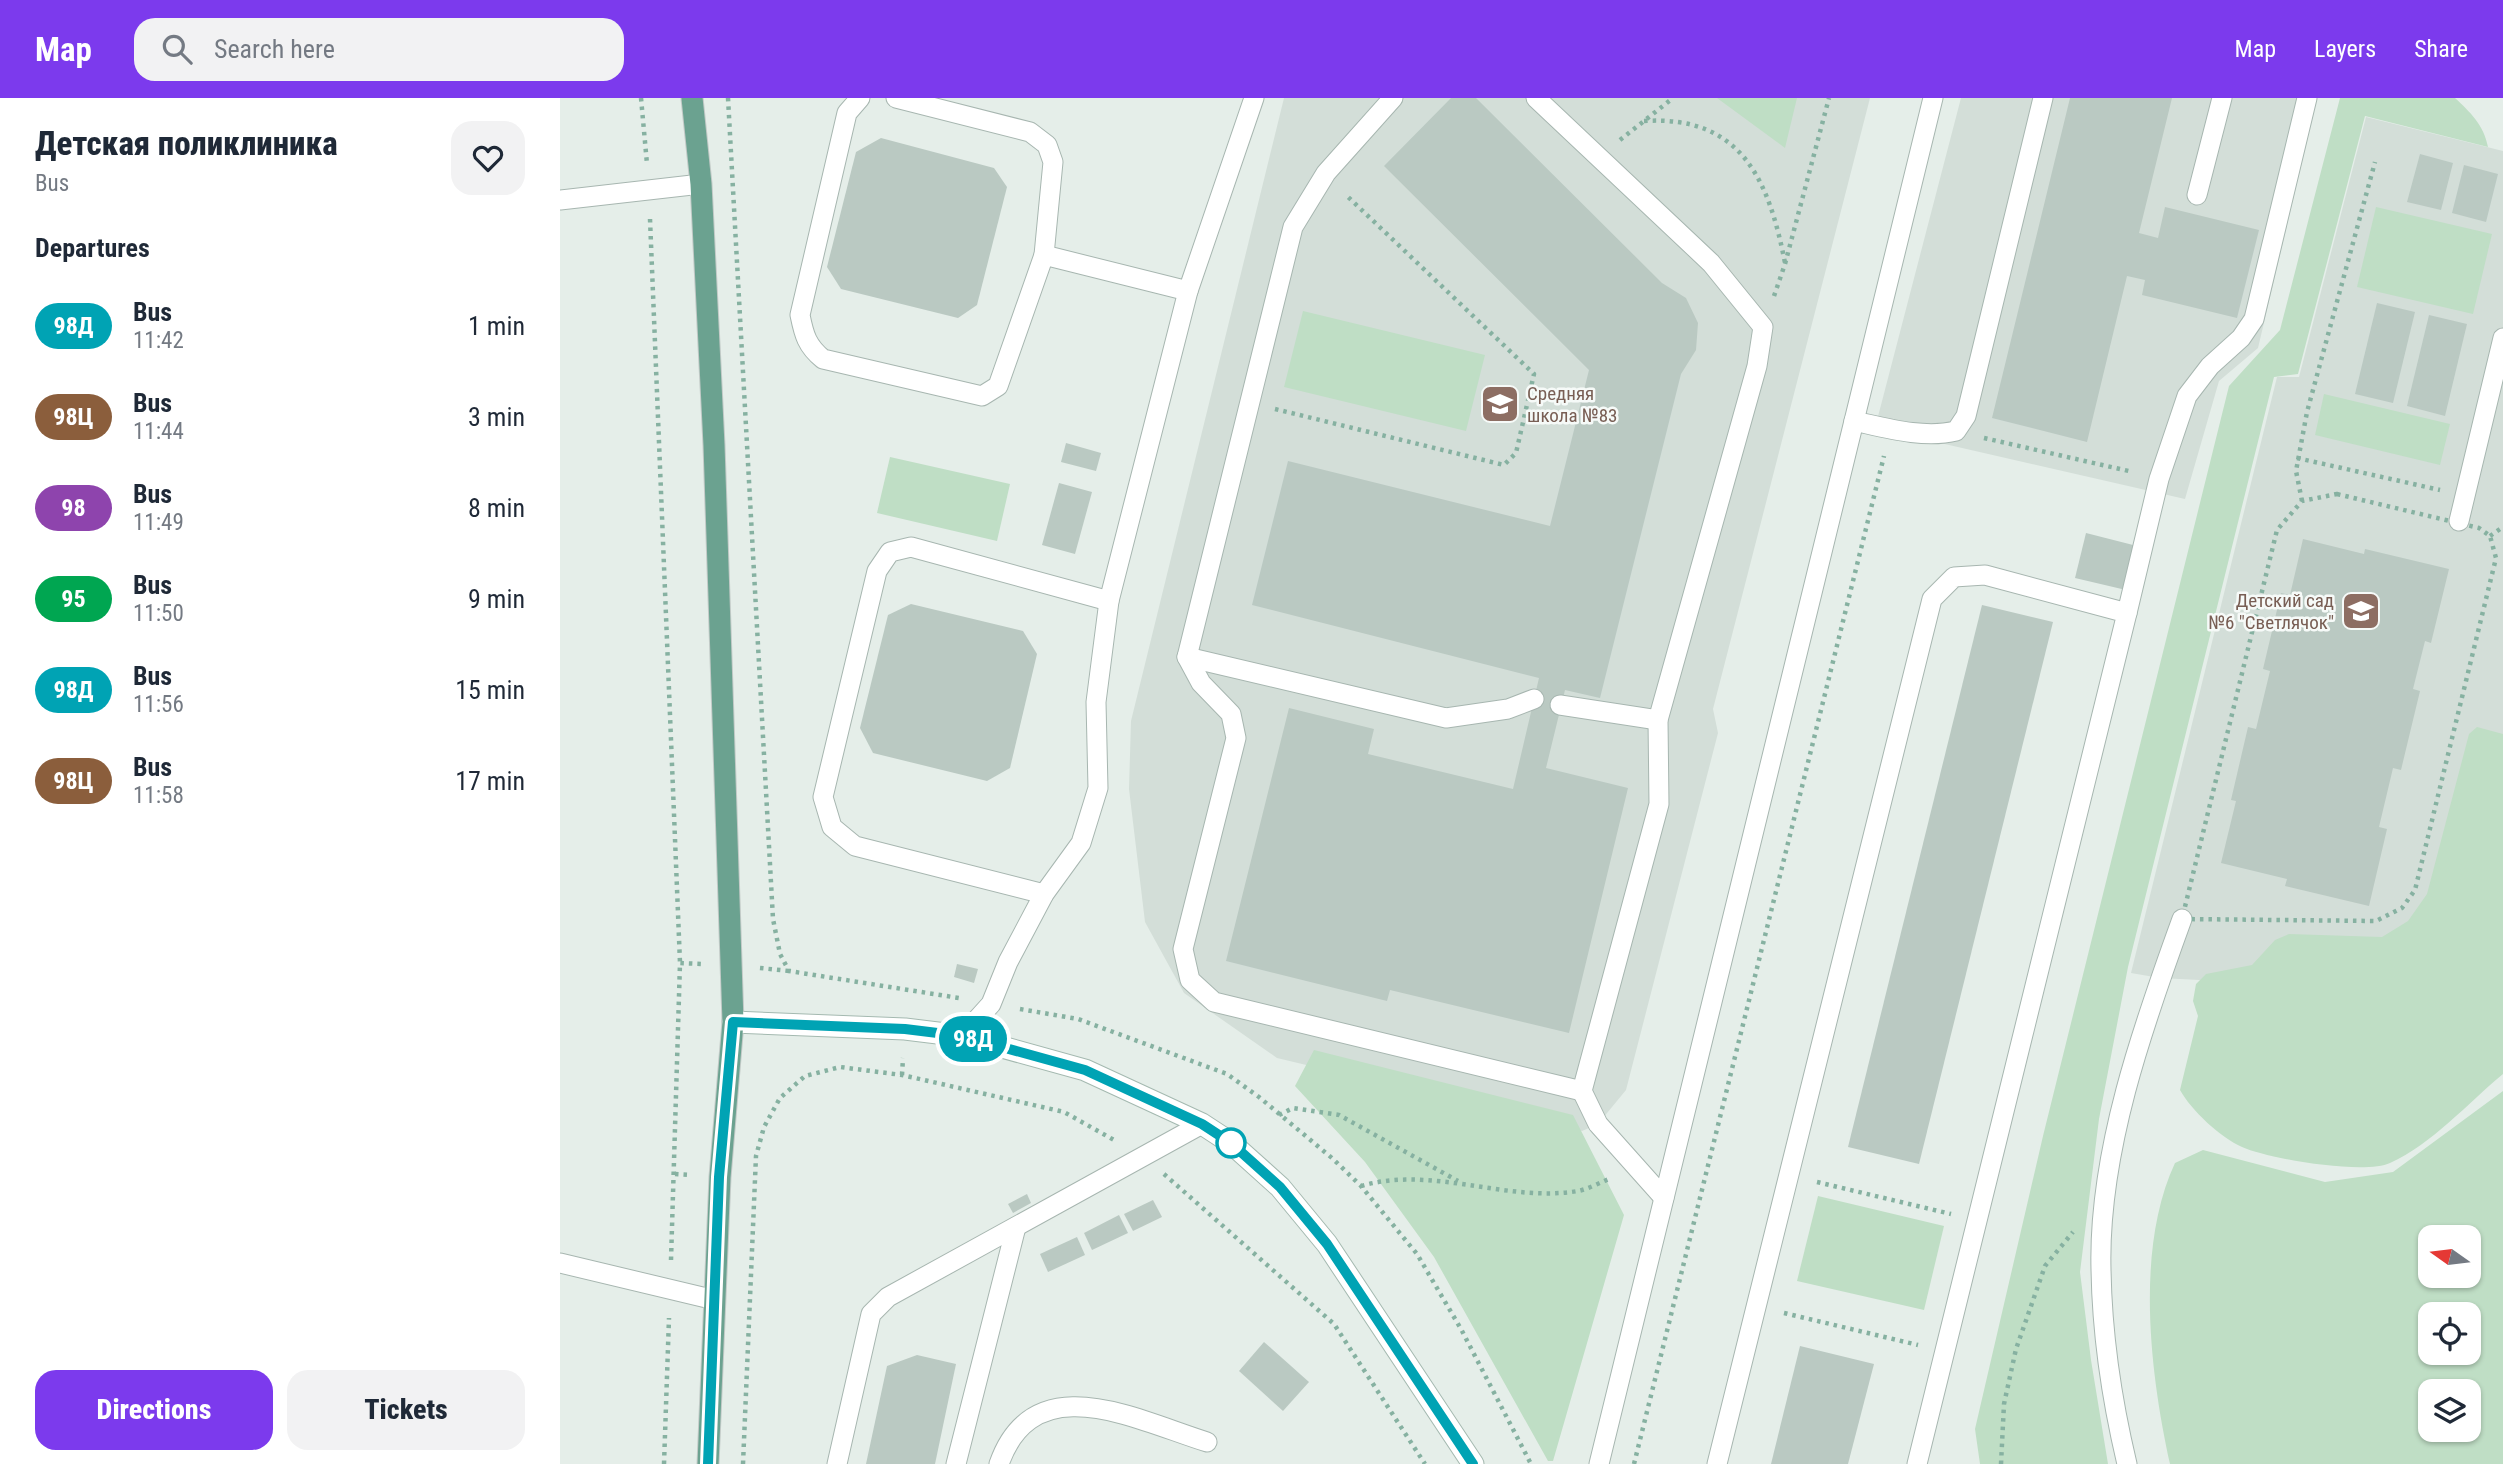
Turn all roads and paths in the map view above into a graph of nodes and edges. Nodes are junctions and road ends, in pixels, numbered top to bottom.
1 (641, 98) edge
2 (692, 98) edge
3 (860, 98) edge
4 (895, 98) edge
5 (1254, 98) edge
6 (1393, 98) edge
7 (1536, 98) edge
8 (1672, 98) edge
9 (1829, 98) edge
10 (1933, 98) edge
11 (2043, 98) edge
12 (2222, 98) edge
13 (2308, 98) edge
14 (1644, 121) junction
15 (1600, 156) junction
16 (2375, 162) dead end
17 (1325, 175) junction
18 (701, 184) junction
19 (649, 191) junction
20 (2197, 195) dead end
21 (560, 200) edge
22 (1044, 256) junction
23 (1785, 264) junction
24 (1188, 291) junction
25 (1763, 327) junction
26 (2503, 338) edge
27 (1250, 403) junction
28 (1854, 421) junction
29 (1891, 429) junction
30 (1956, 431) junction
31 (2297, 458) junction
32 (2160, 479) junction
33 (2465, 496) junction
34 (2302, 501) junction
35 (2459, 521) junction
36 (2503, 527) edge
37 (2490, 536) junction
38 (1109, 601) junction
39 (2127, 613) junction
40 (1187, 657) junction
41 (1534, 699) dead end
42 (1560, 705) dead end
43 (1658, 720) junction
44 (1044, 894) junction
45 (2182, 919) junction
46 (680, 962) junction
47 (732, 965) junction
48 (789, 971) dead end
49 (733, 1022) junction
50 (962, 1036) junction
51 (1582, 1091) junction
52 (1279, 1115) dead end
53 (1202, 1124) junction
54 (1636, 1169) junction
55 (1788, 1175) junction
56 (1461, 1183) junction
57 (1361, 1186) dead end
58 (2107, 1190) junction
59 (1664, 1198) junction
60 (1977, 1220) junction
61 (1016, 1227) junction
62 (560, 1263) edge
63 (670, 1289) junction
64 (715, 1300) junction
65 (1756, 1306) junction
66 (1944, 1352) junction
67 (1207, 1442) dead end
68 (664, 1464) edge
69 (708, 1464) edge
70 (837, 1464) edge
71 (956, 1464) edge
72 (999, 1464) edge
73 (1473, 1464) edge
74 (1599, 1464) edge
75 (1634, 1464) edge
76 (1717, 1464) edge
77 (1917, 1464) edge
78 (2001, 1464) edge
79 (2127, 1464) edge

1 - 19 path
2 - 18 main road
3 - 22 lane
4 - 22 lane
5 - 24 lane
6 - 17 lane
7 - 15 lane
8 - 14 path
9 - 23 path
10 - 28 lane
11 - 30 lane
12 - 20 lane
13 - 32 lane
14 - 15 path
14 - 23 path
15 - 25 lane
16 - 31 path
17 - 27 lane
17 - 27 path
18 - 19 lane
18 - 47 main road
19 - 21 lane
19 - 46 path
22 - 24 lane
23 - 25 path
24 - 38 lane
25 - 43 lane
26 - 33 lane
27 - 40 lane
28 - 29 lane
28 - 59 lane
29 - 30 lane
29 - 75 path
30 - 32 path
31 - 33 path
31 - 34 path
32 - 39 lane
33 - 35 lane
34 - 35 path
34 - 45 path
35 - 37 path
36 - 37 path
37 - 45 path
38 - 44 lane
38 - 44 lane
39 - 55 lane
39 - 60 lane
40 - 41 lane
40 - 51 lane
42 - 43 lane
43 - 51 lane
44 - 50 lane
45 - 58 lane
46 - 47 path
46 - 63 path
47 - 48 path
47 - 49 main road
49 - 50 main road
49 - 64 main road
50 - 53 main road
51 - 54 lane
52 - 56 path
53 - 61 lane
53 - 73 main road
54 - 56 path
54 - 59 lane
55 - 60 path
55 - 65 lane
56 - 57 path
58 - 78 path
58 - 79 lane
59 - 74 lane
60 - 66 lane
61 - 70 lane
61 - 71 lane
62 - 63 lane
63 - 64 lane
63 - 68 path
64 - 69 main road
65 - 66 path
65 - 76 lane
66 - 77 lane
67 - 72 lane

